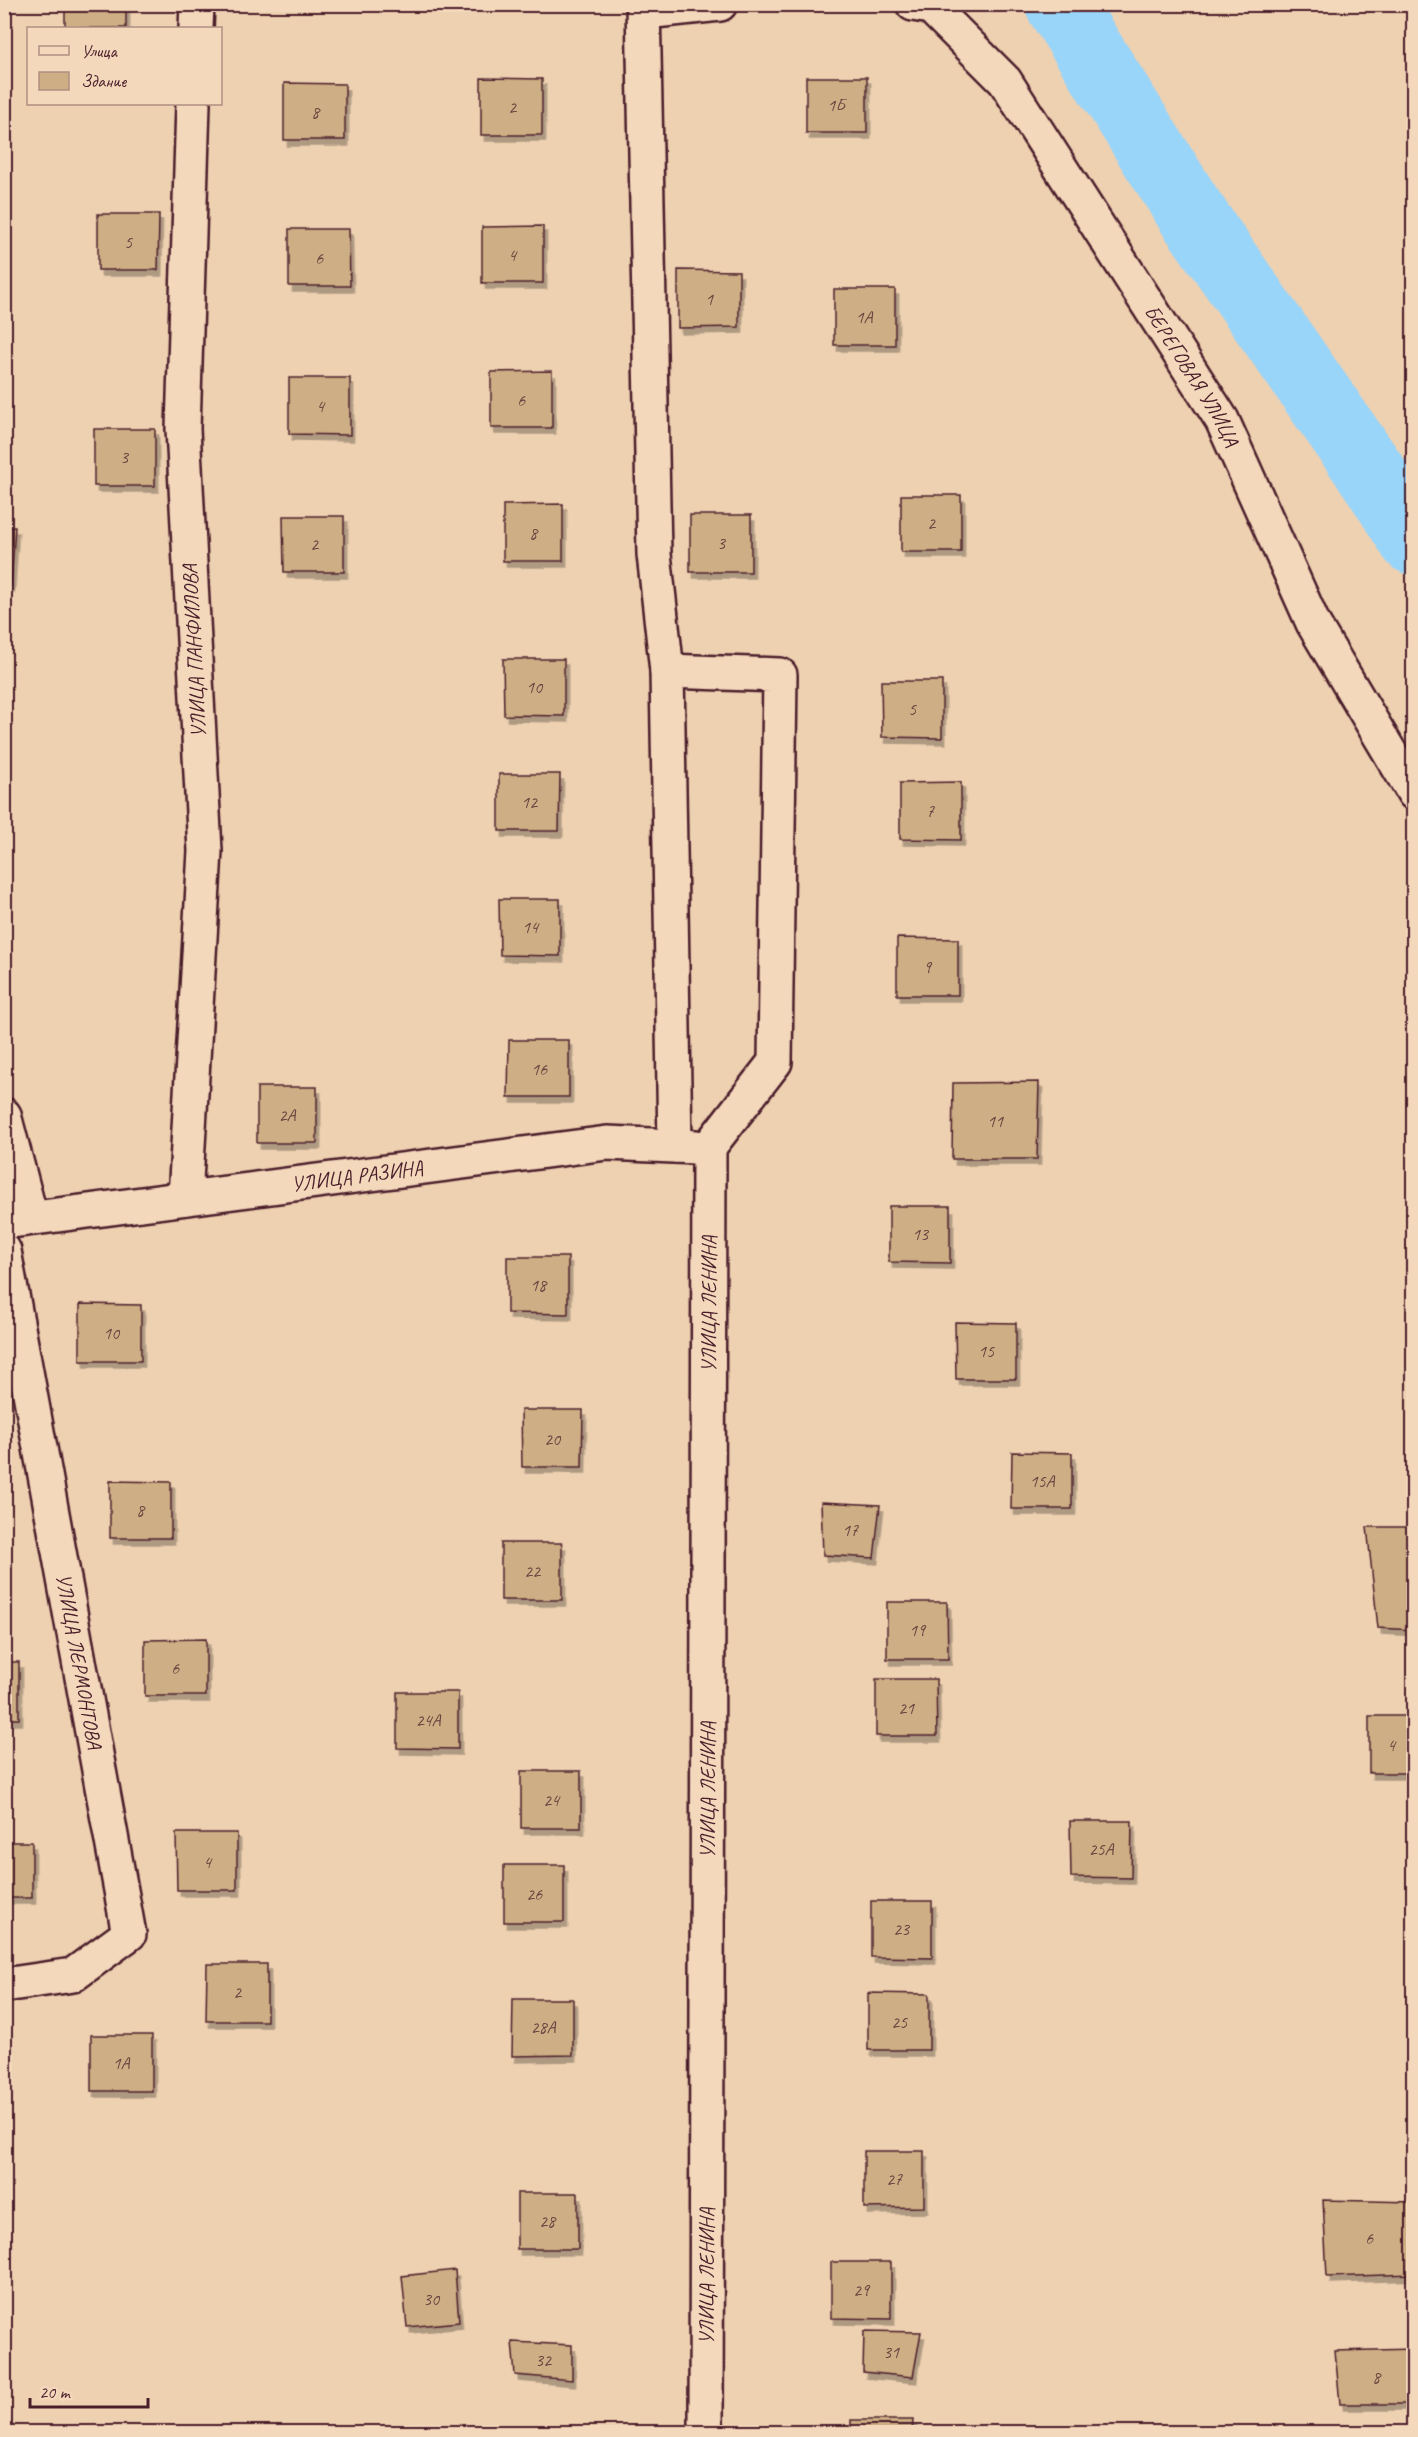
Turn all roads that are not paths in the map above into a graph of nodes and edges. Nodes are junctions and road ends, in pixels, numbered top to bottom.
1 (197, 4) edge
2 (720, 4) edge
3 (913, 4) edge
4 (644, 8) edge
5 (196, 27) edge
6 (193, 105) edge
7 (667, 671) junction
8 (1413, 793) edge
9 (4, 1115) edge
10 (675, 1146) junction
11 (709, 1147) junction
12 (185, 1198) junction
13 (18, 1220) edge
14 (4, 1251) edge
15 (4, 1985) edge
16 (706, 2433) edge

1 - 5 street
2 - 4 street
3 - 8 street, БЕРЕГОВАЯ УЛИЦА
4 - 7 street
6 - 12 street, УЛИЦА ПАНФИЛОВА
7 - 10 street
7 - 11 street
9 - 13 street
10 - 11 street, УЛИЦА РАЗИНА
10 - 12 street, УЛИЦА РАЗИНА
11 - 16 street, УЛИЦА ЛЕНИНА
12 - 13 street, УЛИЦА РАЗИНА
14 - 15 street, УЛИЦА ЛЕРМОНТОВА

